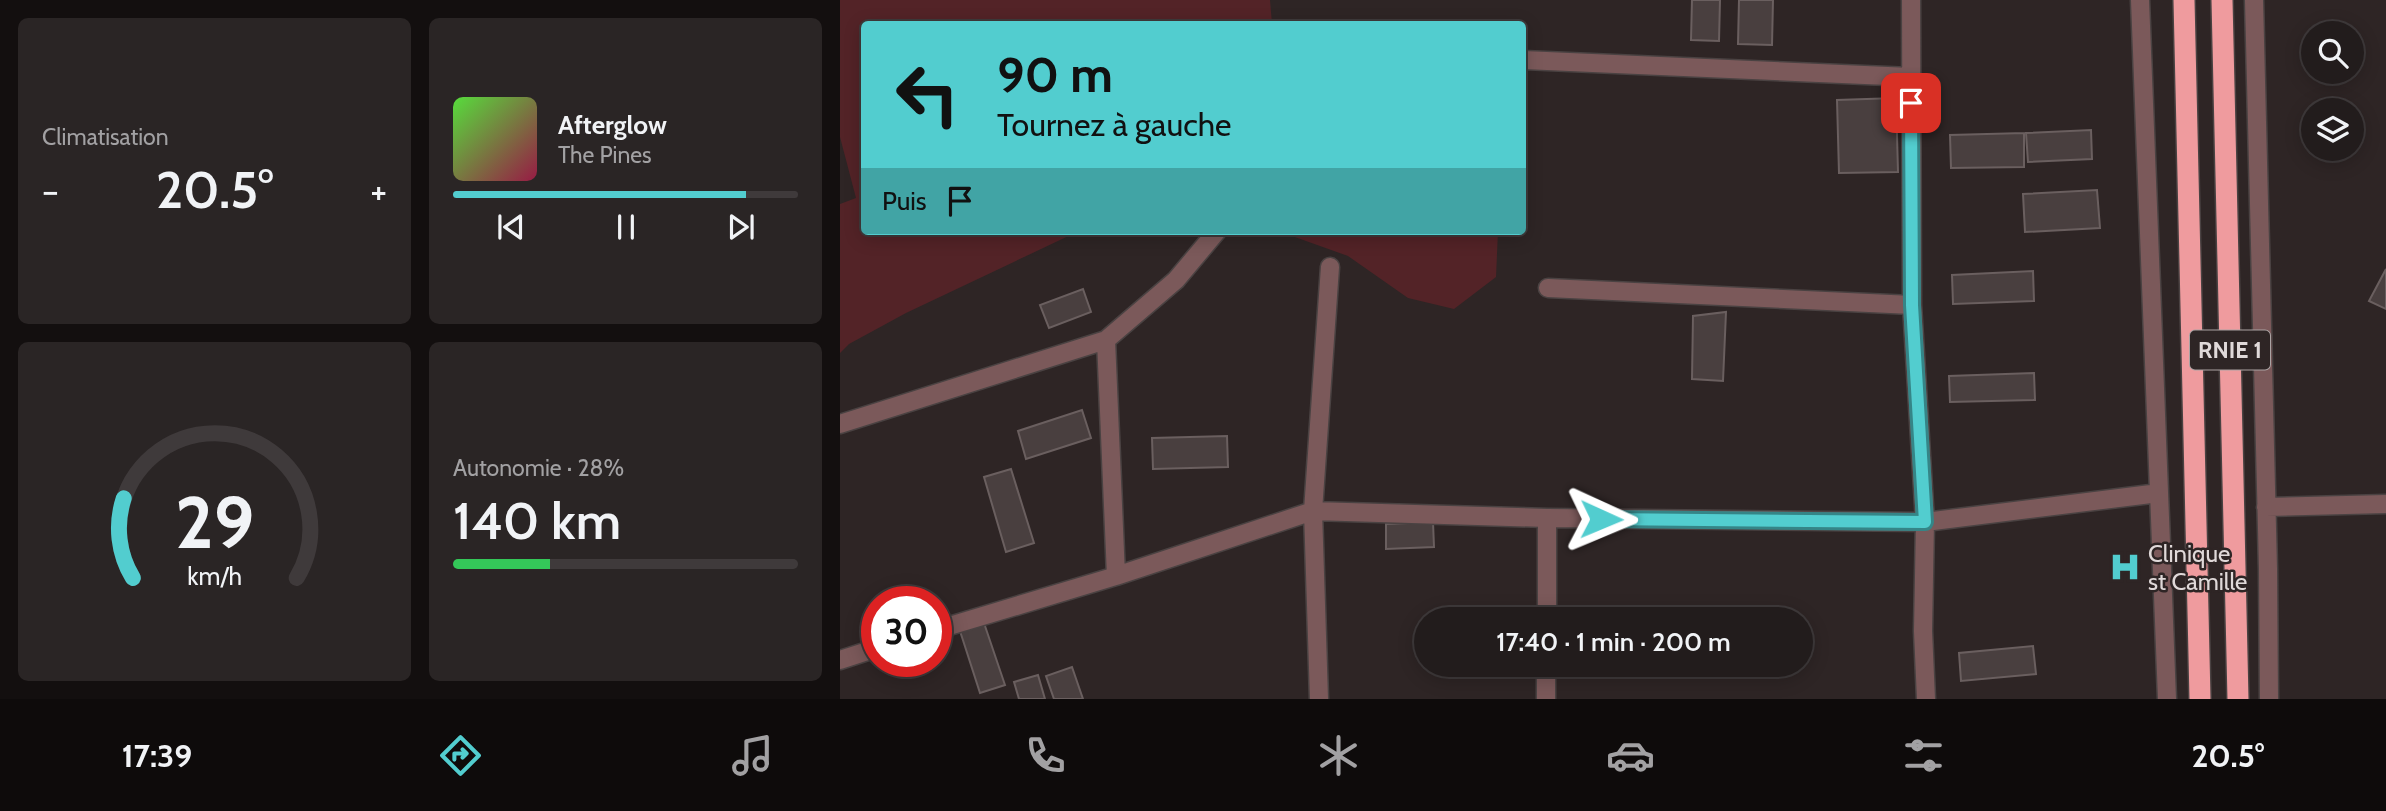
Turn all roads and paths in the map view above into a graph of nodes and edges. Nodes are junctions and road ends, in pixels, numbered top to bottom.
1 (1911, 0) edge
2 (2140, 0) edge
3 (2184, 0) edge
4 (2222, 0) edge
5 (2254, 0) edge
6 (1526, 60) edge
7 (1911, 77) junction
8 (1214, 235) edge
9 (1330, 267) dead end
10 (1548, 288) dead end
11 (1912, 305) junction
12 (1106, 340) junction
13 (840, 424) edge
14 (2159, 493) junction
15 (2386, 504) edge
16 (2266, 507) junction
17 (1313, 511) junction
18 (1548, 518) junction
19 (1925, 522) junction
20 (1116, 576) junction
21 (1547, 607) edge
22 (952, 625) edge
23 (861, 654) edge
24 (840, 660) edge
25 (1546, 677) edge
26 (1313, 697) edge
27 (1546, 699) edge
28 (1926, 699) edge
29 (2166, 699) edge
30 (2200, 699) edge
31 (2238, 699) edge
32 (2269, 699) edge

1 - 7 street
2 - 14 street
3 - 30 highway, RNIE 1
4 - 31 highway, RNIE 1
5 - 16 street
6 - 7 street
7 - 11 street
8 - 12 street
9 - 17 street
10 - 11 street
11 - 19 street
12 - 13 street
12 - 20 street
14 - 19 street
14 - 29 street
15 - 16 street
16 - 32 street
17 - 18 street
17 - 20 street
17 - 26 street
18 - 19 street
18 - 21 street
19 - 28 street
20 - 22 street
23 - 24 street
25 - 27 street

